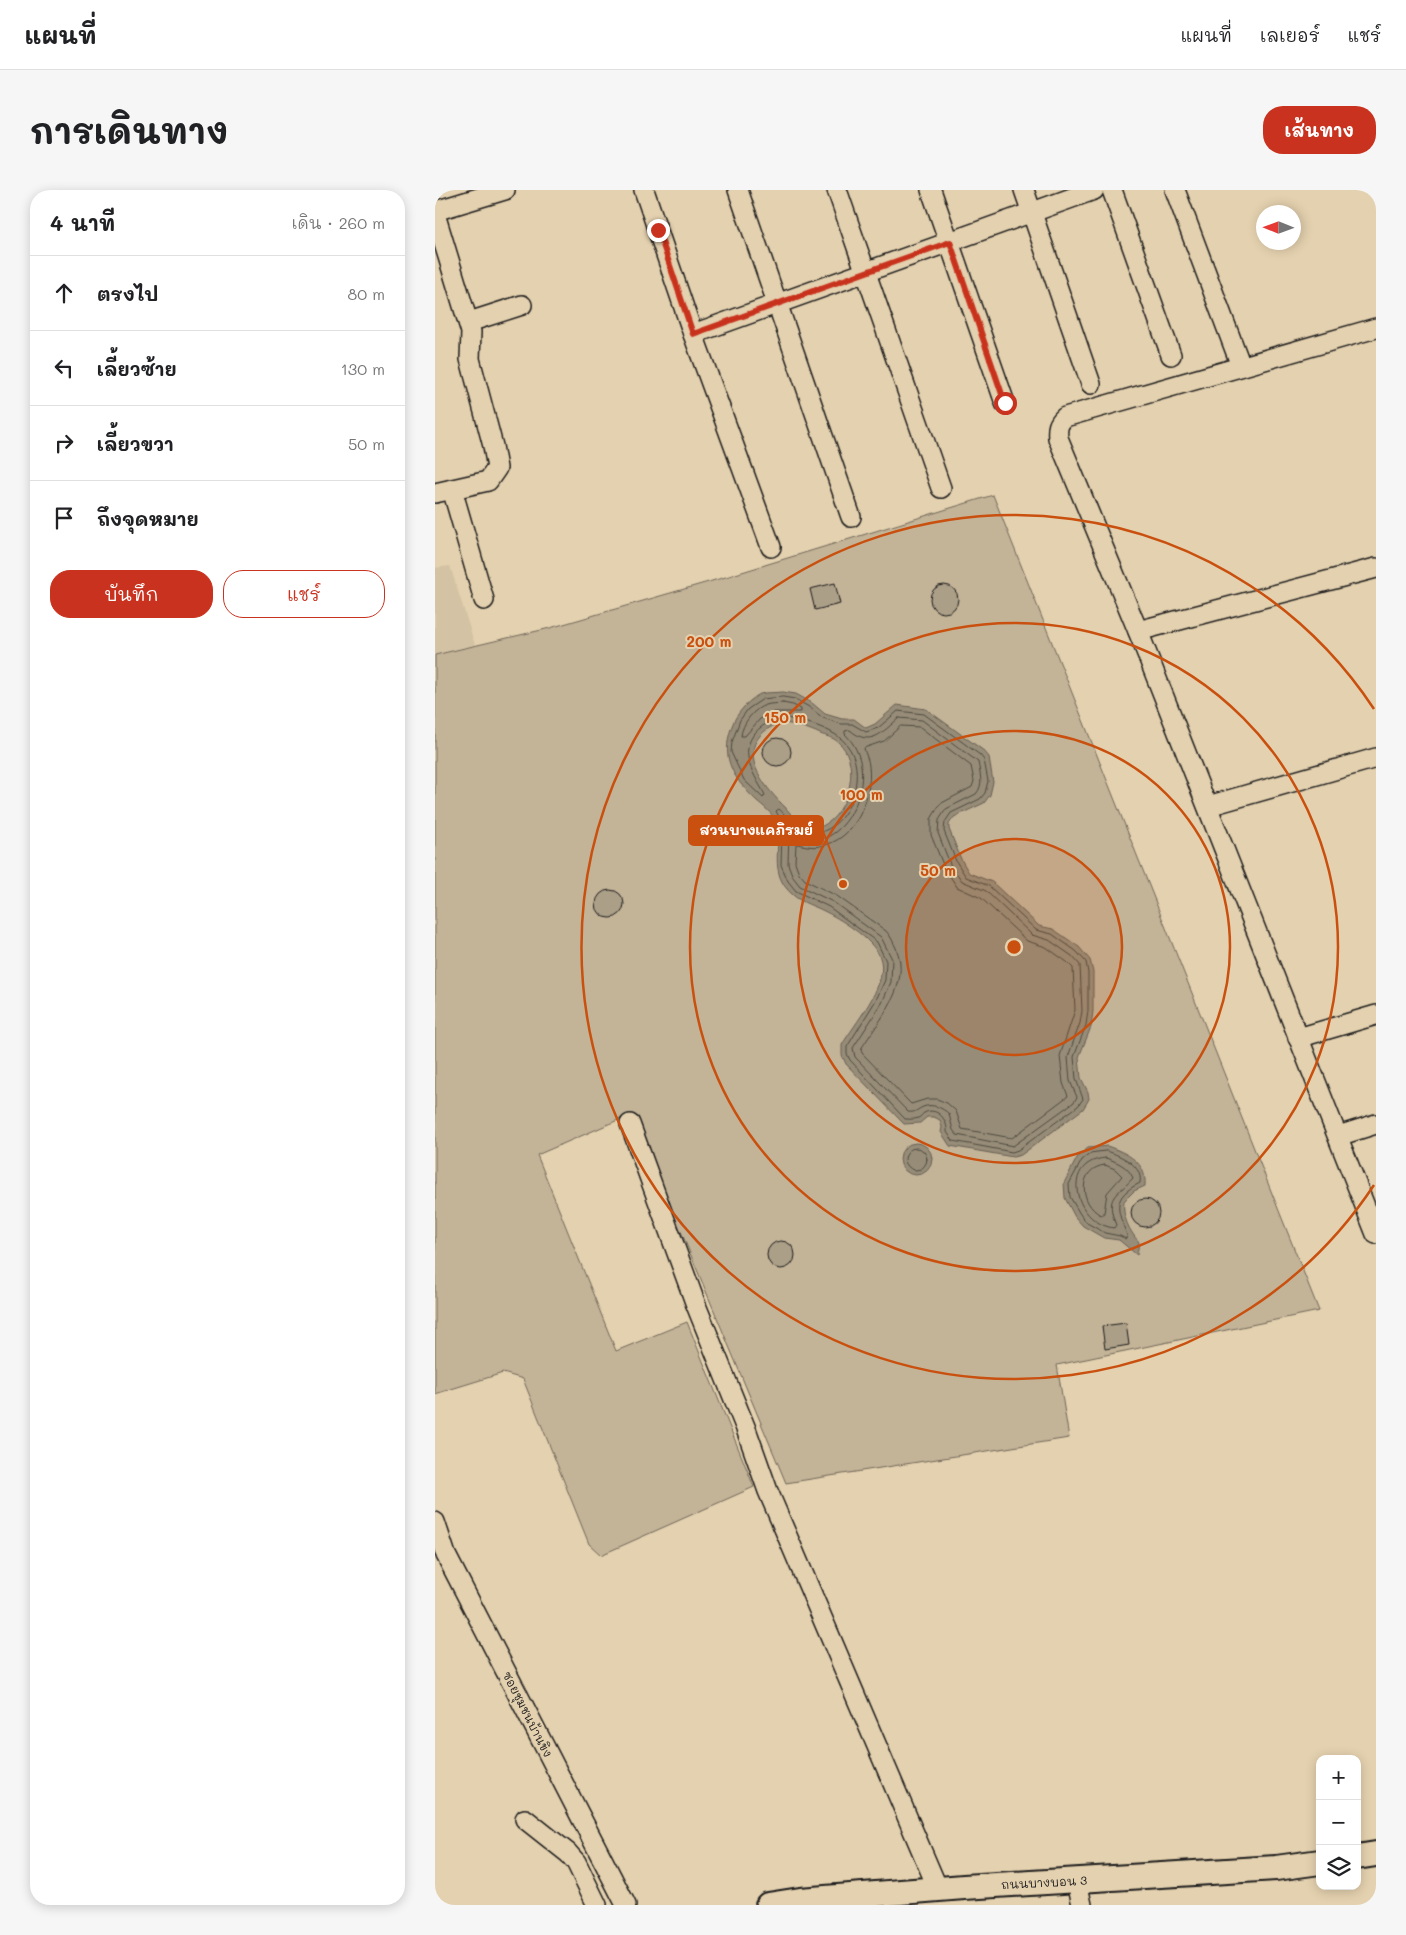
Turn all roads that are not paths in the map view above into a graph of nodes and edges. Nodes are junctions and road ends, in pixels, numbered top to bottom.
1 (505, 190) edge
2 (644, 190) edge
3 (738, 190) edge
4 (837, 190) edge
5 (931, 190) edge
6 (1024, 190) edge
7 (1094, 190) edge
8 (1113, 190) edge
9 (1175, 190) edge
10 (435, 212) edge
11 (1032, 212) junction
12 (950, 242) junction
13 (866, 272) junction
14 (777, 303) junction
15 (522, 305) dead end
16 (469, 322) junction
17 (693, 334) junction
18 (1375, 337) edge
19 (1171, 355) dead end
20 (1241, 366) junction
21 (1091, 384) dead end
22 (1005, 403) dead end
23 (941, 488) dead end
24 (443, 491) edge
25 (851, 517) dead end
26 (771, 547) dead end
27 (1376, 568) edge
28 (483, 600) dead end
29 (1138, 631) junction
30 (1376, 758) edge
31 (1208, 806) junction
32 (1376, 1015) edge
33 (1298, 1038) junction
34 (630, 1124) dead end
35 (1376, 1124) edge
36 (1338, 1136) junction
37 (1376, 1234) edge
38 (435, 1522) edge
39 (525, 1819) dead end
40 (1376, 1854) edge
41 (1361, 1856) edge
42 (1316, 1863) edge
43 (1077, 1881) junction
44 (938, 1889) junction
45 (597, 1905) edge
46 (626, 1905) edge
47 (769, 1905) edge
48 (1082, 1905) edge

1 - 10 street
2 - 17 street
3 - 14 street
4 - 13 street
5 - 12 street
6 - 11 street
7 - 11 street
8 - 19 street
9 - 20 street
10 - 16 street
11 - 12 street
11 - 21 street
12 - 13 street
12 - 22 street
13 - 14 street
13 - 23 street
14 - 17 street
14 - 25 street
15 - 16 street
16 - 24 street
17 - 26 street
18 - 20 street
20 - 29 street
24 - 28 street
27 - 29 street
29 - 31 street
30 - 31 street
31 - 33 street
32 - 33 street
33 - 36 street
34 - 44 street
35 - 36 street
36 - 37 street
38 - 46 street, ซอยชุมชนบ้านขิง
39 - 45 street
40 - 41 main road
42 - 43 main road, ถนนบางบอน 3
43 - 44 main road, ถนนบางบอน 3
43 - 48 street
44 - 47 main road, ถนนบางบอน 3

